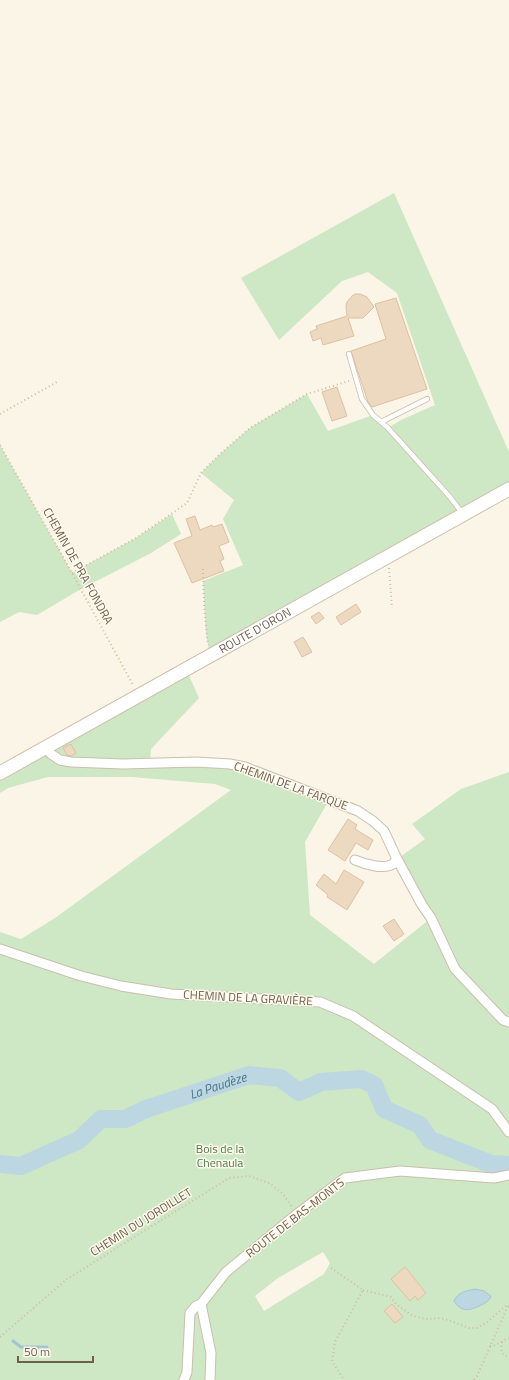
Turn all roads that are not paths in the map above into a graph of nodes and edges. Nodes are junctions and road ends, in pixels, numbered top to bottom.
1 (348, 354) dead end
2 (427, 399) dead end
3 (381, 422) junction
4 (509, 488) edge
5 (463, 514) junction
6 (46, 747) junction
7 (0, 773) edge
8 (397, 859) junction
9 (355, 860) dead end
10 (0, 949) edge
11 (509, 1022) edge
12 (509, 1132) edge
13 (509, 1174) edge
14 (201, 1304) junction
15 (184, 1380) edge
16 (210, 1380) edge

1 - 3 lane
2 - 3 lane
3 - 5 lane
4 - 5 main road, ROUTE D'ORON
5 - 6 main road, ROUTE D'ORON
6 - 7 main road, ROUTE D'ORON
6 - 8 street, CHEMIN DE LA FARQUE
8 - 9 street
8 - 11 street, CHEMIN DE LA FARQUE
10 - 12 street, CHEMIN DE LA GRAVIÈRE
13 - 14 street, ROUTE DE BAS-MONTS
14 - 15 street, ROUTE DE BAS-MONTS
14 - 16 street

